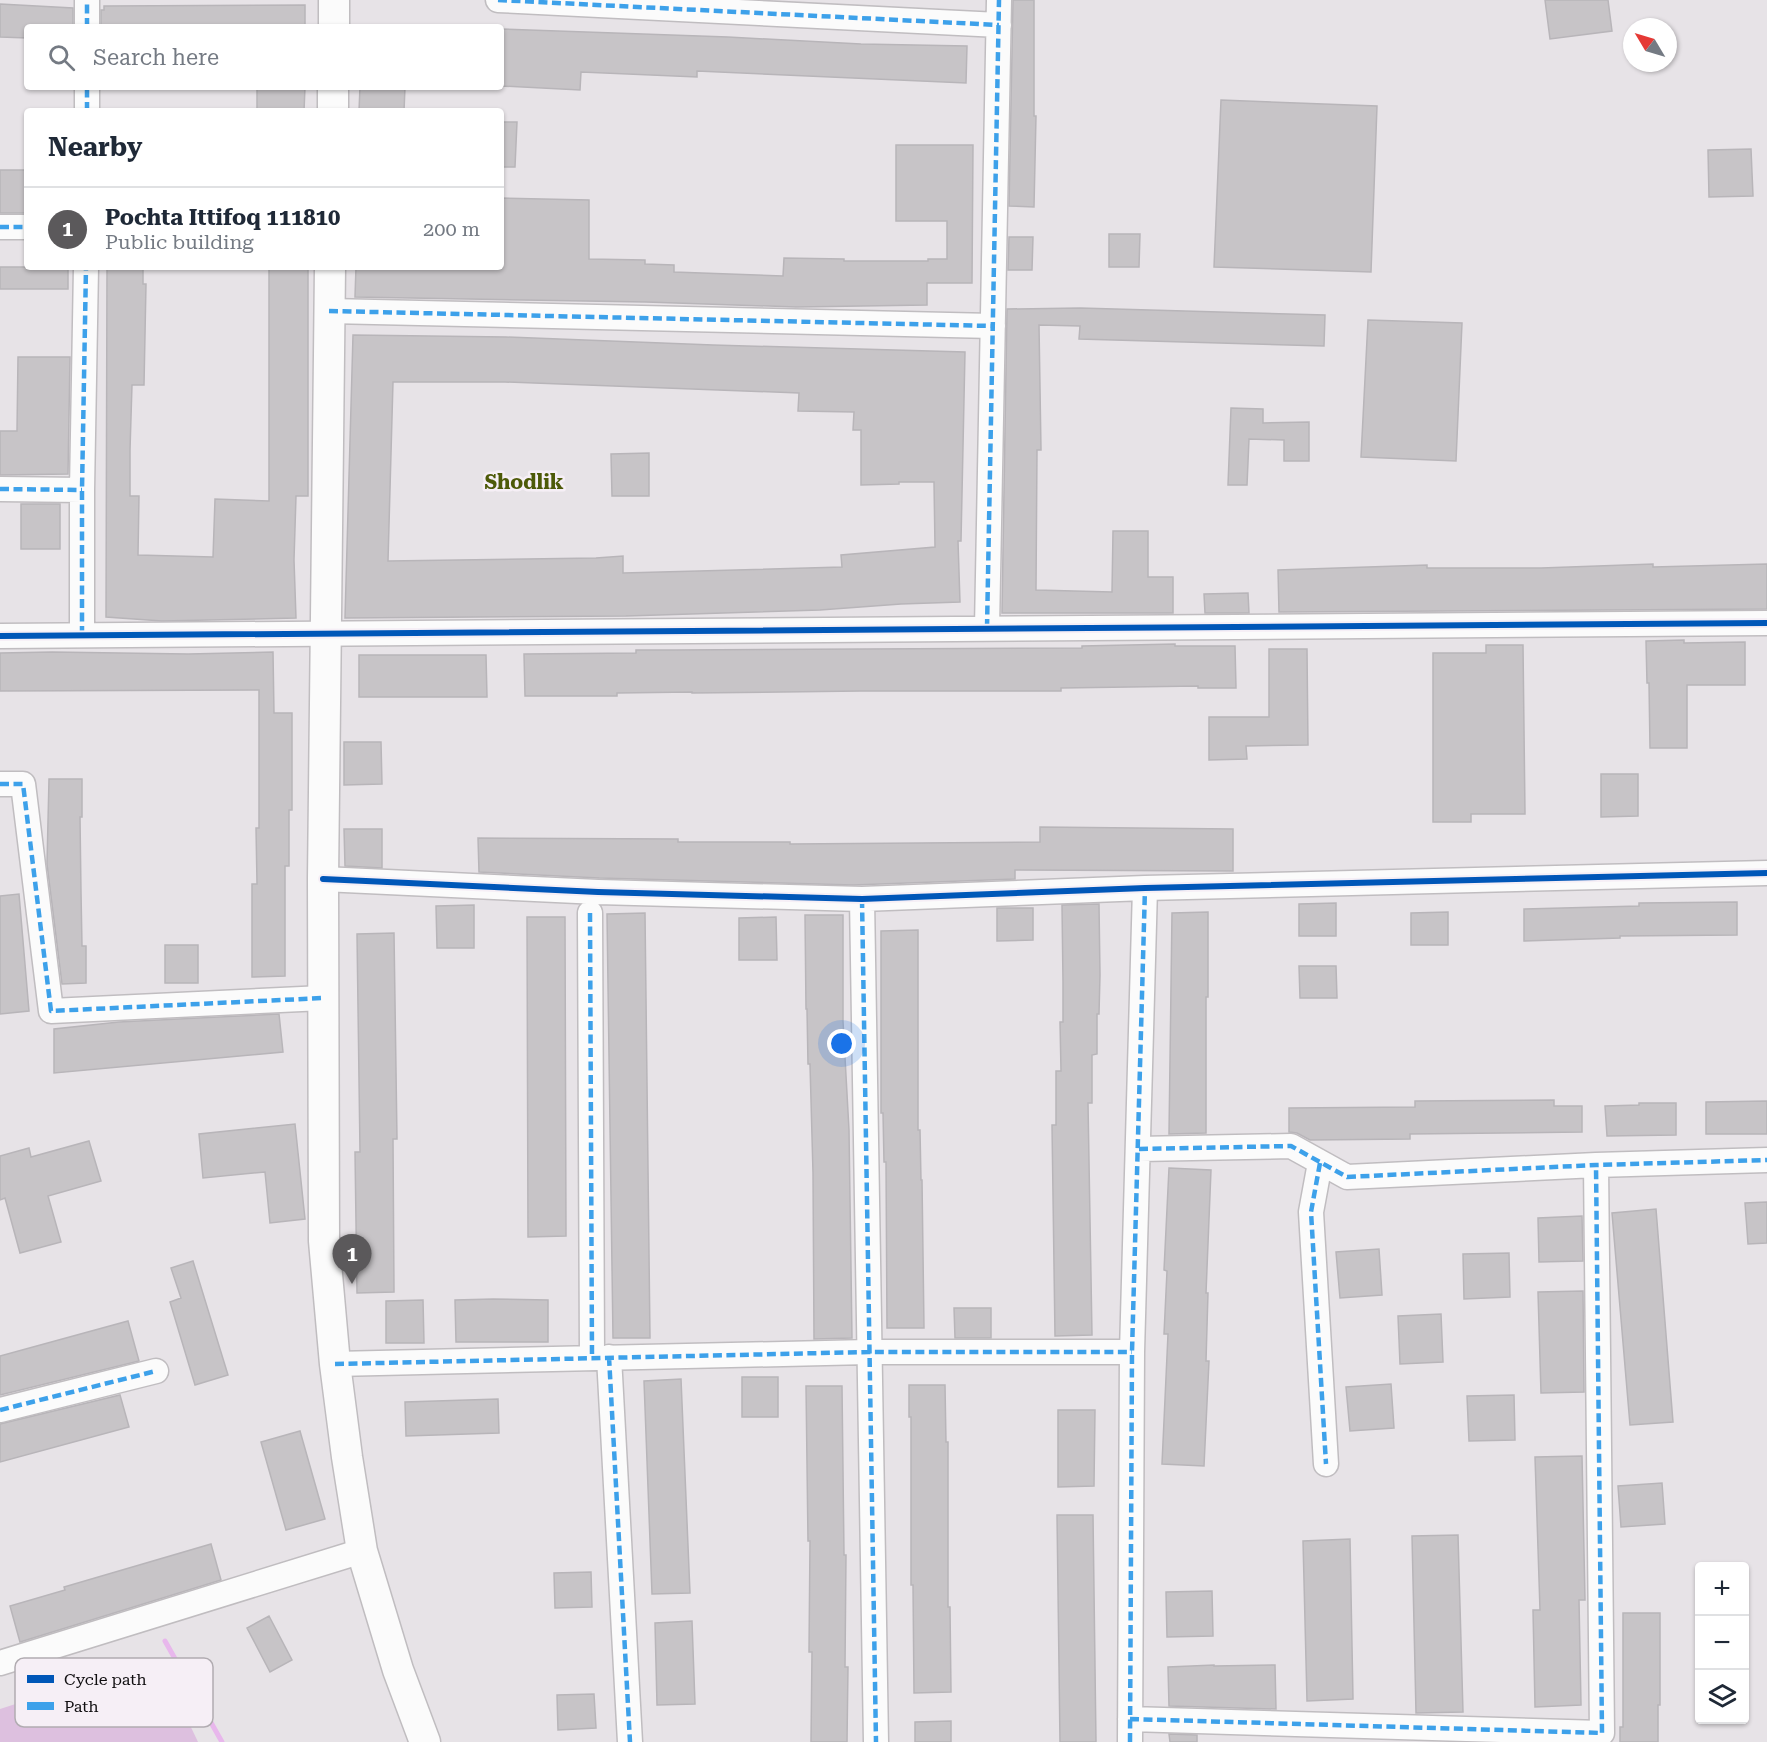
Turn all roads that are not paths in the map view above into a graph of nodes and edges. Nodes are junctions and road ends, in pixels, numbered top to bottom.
1 (87, 0) edge
2 (334, 0) edge
3 (498, 0) edge
4 (999, 0) edge
5 (87, 24) edge
6 (334, 24) edge
7 (999, 25) junction
8 (87, 90) edge
9 (333, 90) edge
10 (87, 108) edge
11 (333, 108) edge
12 (0, 227) edge
13 (24, 227) edge
14 (86, 270) edge
15 (330, 270) edge
16 (329, 311) junction
17 (993, 326) junction
18 (0, 489) edge
19 (82, 490) junction
20 (1767, 623) edge
21 (987, 628) junction
22 (326, 632) junction
23 (82, 635) junction
24 (0, 636) edge
25 (0, 784) edge
26 (1767, 873) edge
27 (323, 879) junction
28 (1145, 888) junction
29 (862, 899) junction
30 (590, 914) dead end
31 (323, 999) junction
32 (1139, 1149) junction
33 (1767, 1160) edge
34 (1320, 1163) junction
35 (1596, 1165) junction
36 (868, 1352) junction
37 (1132, 1352) junction
38 (600, 1357) junction
39 (335, 1364) junction
40 (156, 1371) dead end
41 (0, 1410) edge
42 (1326, 1464) dead end
43 (362, 1551) junction
44 (15, 1658) edge
45 (16, 1658) edge
46 (0, 1663) edge
47 (1130, 1731) edge
48 (424, 1742) edge
49 (630, 1742) edge
50 (876, 1742) edge

1 - 5 street
2 - 6 main road
3 - 7 street
4 - 7 street
7 - 17 street
8 - 10 street
9 - 11 main road
12 - 13 street
14 - 19 street
15 - 16 main road
16 - 17 street
16 - 22 main road
17 - 21 street
18 - 19 street
19 - 23 street
20 - 21 street
21 - 22 street
22 - 23 street
22 - 27 main road
23 - 24 street
25 - 31 street
26 - 28 street
27 - 29 street
27 - 31 main road
28 - 29 street
28 - 32 street
29 - 36 street
30 - 38 street
31 - 39 main road
32 - 34 street
32 - 37 street
33 - 35 street
34 - 35 street
34 - 42 street
35 - 47 street
36 - 37 street
36 - 38 street
36 - 50 street
37 - 47 street
38 - 39 street
38 - 49 street
39 - 43 main road
40 - 41 street
43 - 45 street
43 - 48 main road
44 - 46 street

